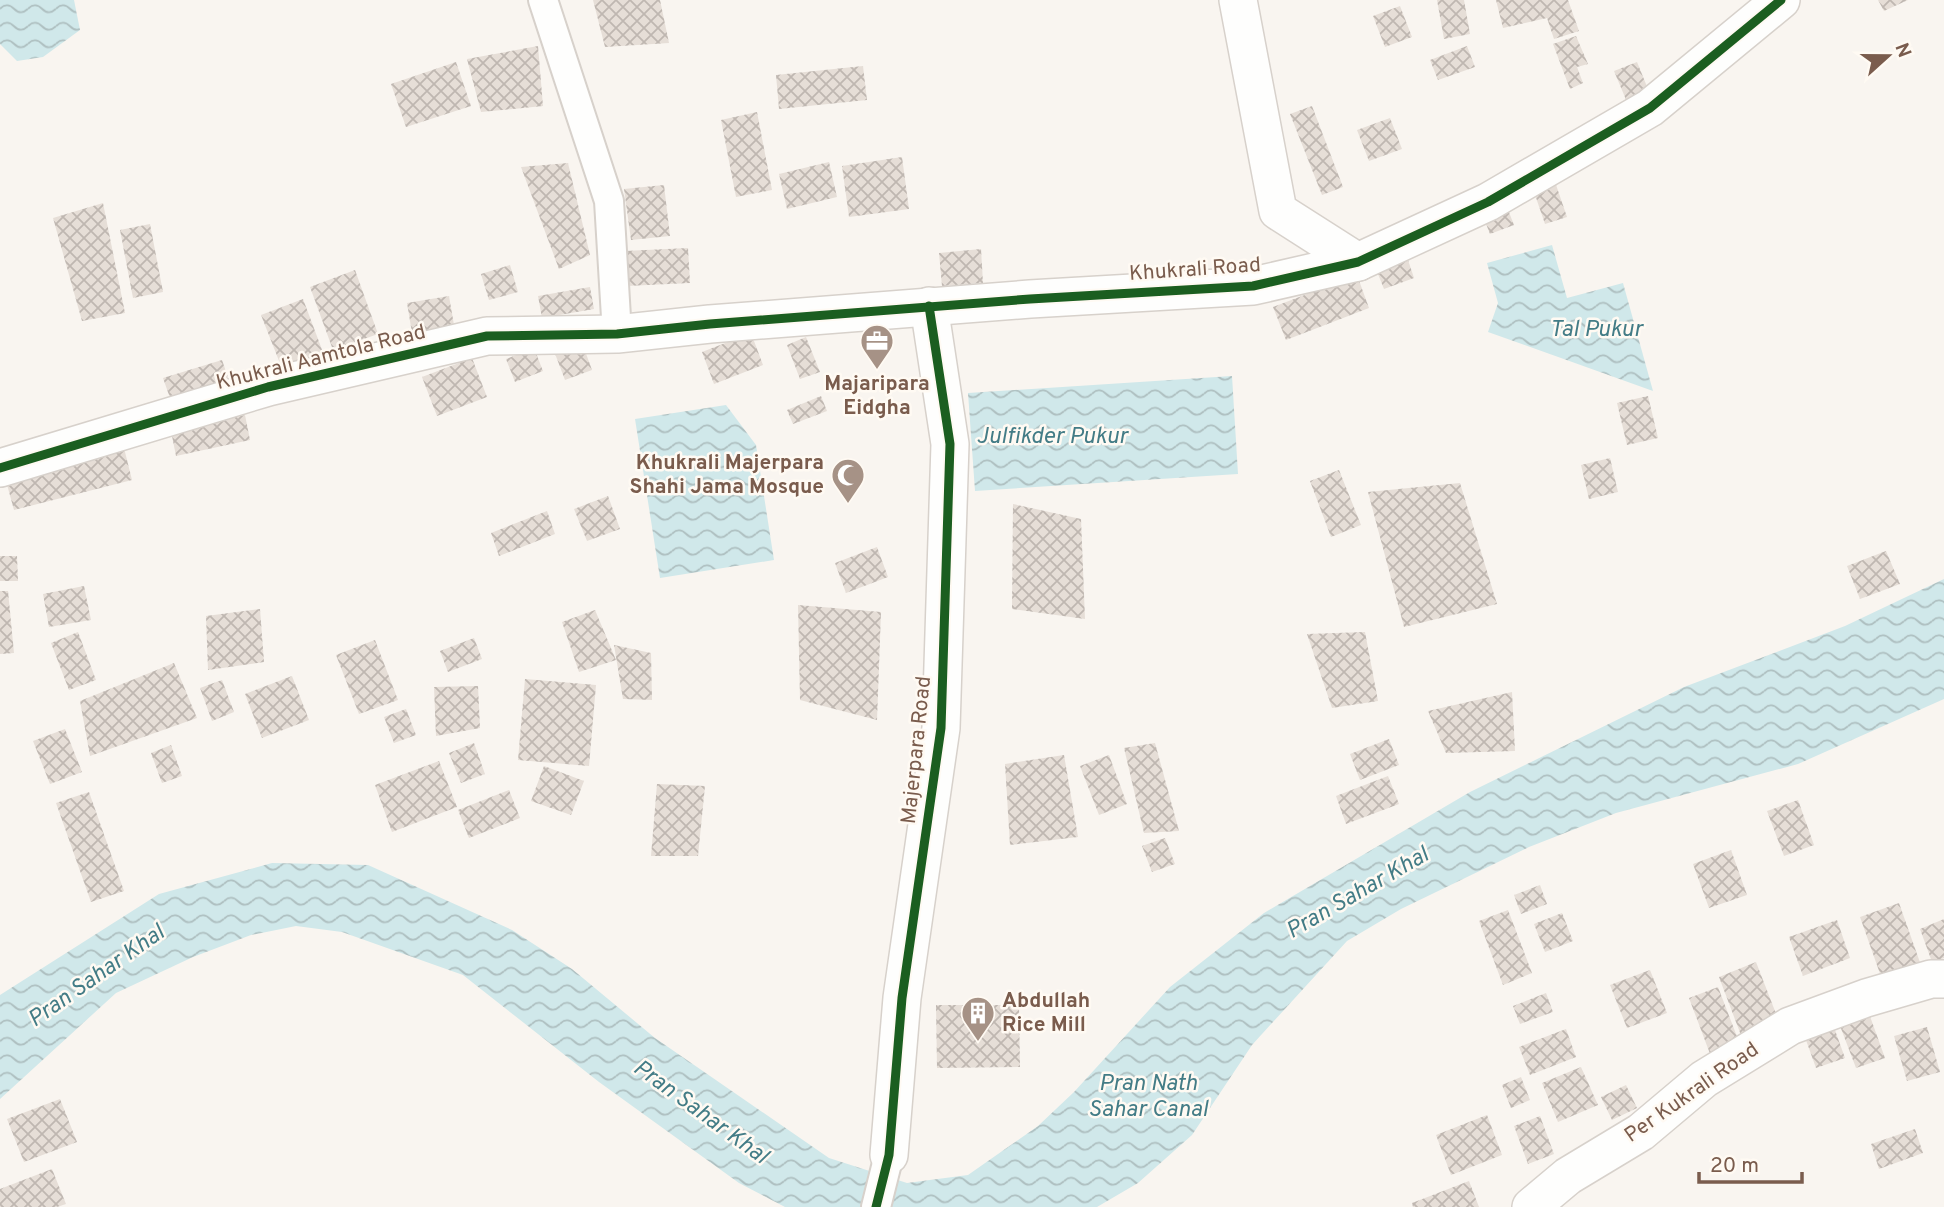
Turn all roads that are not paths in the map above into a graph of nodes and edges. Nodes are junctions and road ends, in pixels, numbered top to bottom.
1 (542, 0) edge
2 (1238, 0) edge
3 (1782, 0) edge
4 (1358, 262) junction
5 (929, 306) junction
6 (616, 327) junction
7 (0, 467) edge
8 (1944, 979) edge
9 (889, 1155) joint
10 (876, 1207) edge
11 (1531, 1207) edge

1 - 6 street
2 - 4 street
3 - 4 street, Khukrali Road
4 - 5 street, Khukrali Road
5 - 6 street, Khukrali Road
5 - 9 street, Majerpara Road
6 - 7 street, Khukrali Aamtola Road
8 - 11 street, Per Kukrali Road
9 - 10 street

